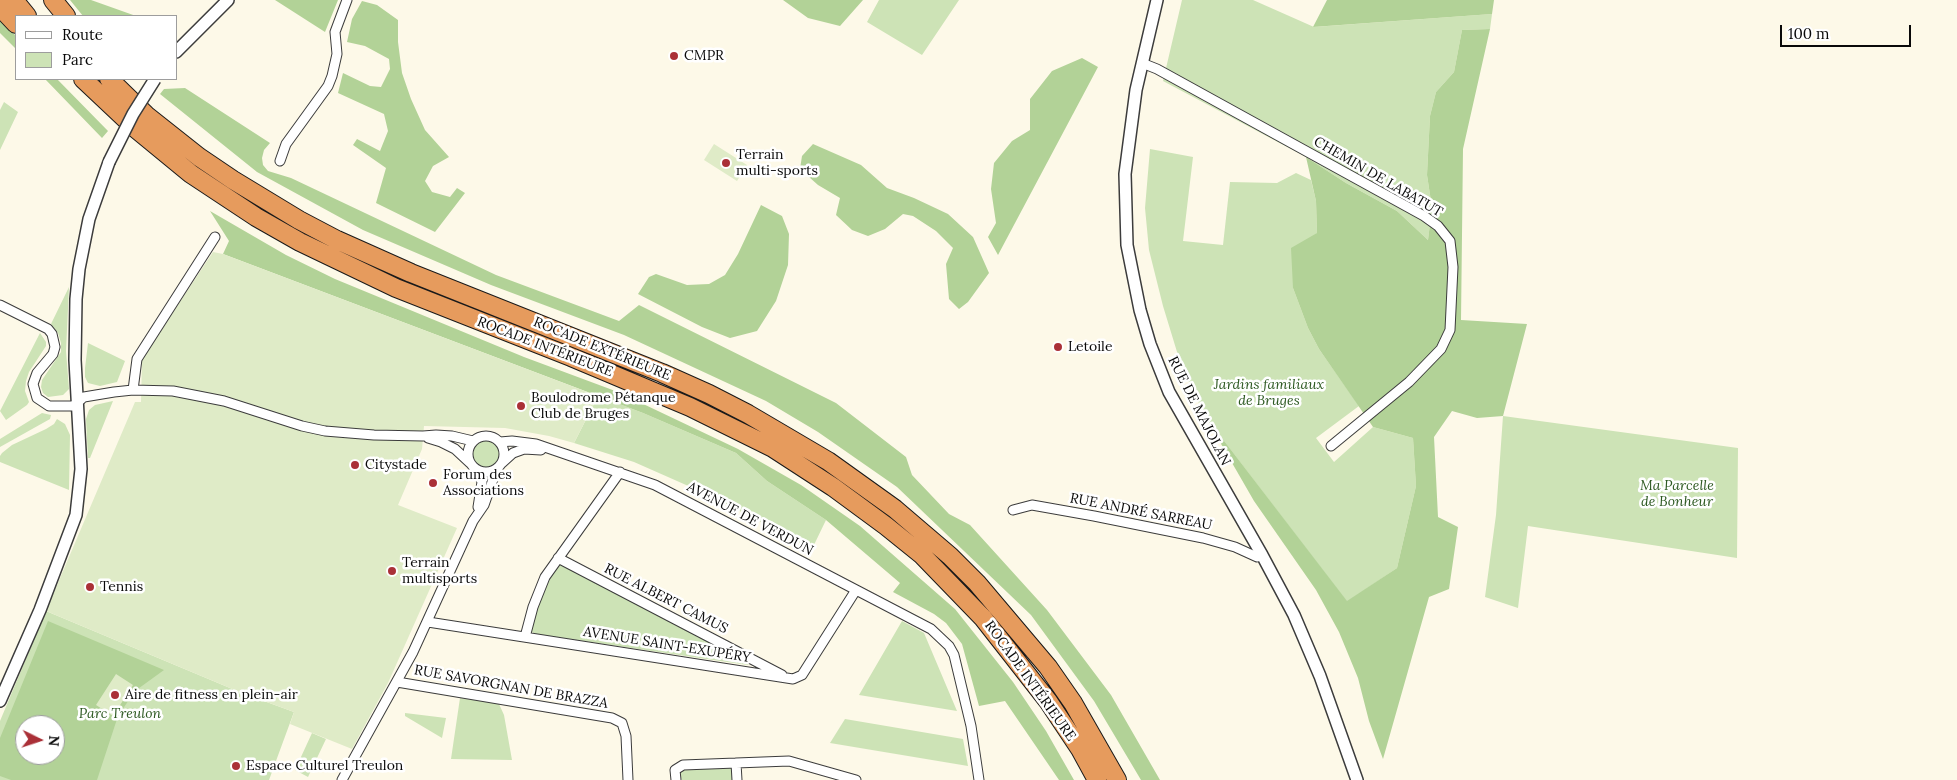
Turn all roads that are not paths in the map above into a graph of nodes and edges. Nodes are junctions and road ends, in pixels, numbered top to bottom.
1 (14, 0) edge
2 (39, 0) edge
3 (53, 0) edge
4 (228, 0) edge
5 (347, 0) edge
6 (1157, 0) edge
7 (0, 7) edge
8 (26, 15) edge
9 (51, 15) edge
10 (65, 15) edge
11 (15, 23) edge
12 (178, 50) edge
13 (1142, 63) junction
14 (84, 80) edge
15 (110, 80) edge
16 (124, 80) edge
17 (154, 80) edge
18 (130, 99) junction
19 (280, 161) dead end
20 (215, 237) dead end
21 (0, 305) edge
22 (133, 390) junction
23 (78, 400) junction
24 (423, 436) junction
25 (473, 441) junction
26 (500, 442) junction
27 (1331, 446) dead end
28 (549, 450) junction
29 (470, 463) junction
30 (500, 466) junction
31 (477, 470) junction
32 (620, 472) junction
33 (1013, 510) dead end
34 (476, 517) junction
35 (1262, 555) junction
36 (558, 558) junction
37 (856, 590) junction
38 (428, 622) junction
39 (525, 637) junction
40 (1029, 675) junction
41 (788, 678) junction
42 (396, 682) junction
43 (0, 701) edge
44 (736, 763) junction
45 (342, 780) edge
46 (628, 780) edge
47 (676, 780) edge
48 (737, 780) edge
49 (856, 780) edge
50 (979, 780) edge
51 (1084, 780) edge
52 (1097, 780) edge
53 (1118, 780) edge
54 (1357, 780) edge

1 - 8 highway
2 - 9 highway
3 - 10 highway
4 - 12 street
5 - 19 street
6 - 13 street, RUE DE MAJOLAN
7 - 11 highway
13 - 27 street, CHEMIN DE LABATUT
13 - 35 street, RUE DE MAJOLAN
14 - 40 highway, ROCADE INTÉRIEURE
15 - 18 highway, ROCADE EXTÉRIEURE
16 - 18 highway
17 - 23 street, bridge
18 - 53 highway, ROCADE EXTÉRIEURE
20 - 22 street
21 - 23 street
22 - 23 street
22 - 24 street
23 - 43 street
24 - 25 street
24 - 29 street
25 - 26 street
25 - 29 street
26 - 28 street, AVENUE DE VERDUN
26 - 30 street
28 - 30 street, AVENUE DE VERDUN
28 - 32 street, AVENUE DE VERDUN
29 - 31 street
30 - 31 street
30 - 34 street
31 - 34 street
32 - 36 street
32 - 37 street, AVENUE DE VERDUN
33 - 35 street, RUE ANDRÉ SARREAU
34 - 38 street
35 - 54 street, RUE DE MAJOLAN
36 - 39 street
36 - 41 street, RUE ALBERT CAMUS
37 - 41 street
37 - 50 street, AVENUE DE VERDUN
38 - 39 street, AVENUE SAINT-EXUPÉRY
38 - 42 street
39 - 41 street, AVENUE SAINT-EXUPÉRY
40 - 51 highway
40 - 52 highway, ROCADE INTÉRIEURE
42 - 45 street
42 - 46 street, RUE SAVORGNAN DE BRAZZA
44 - 47 street
44 - 48 street
44 - 49 street

